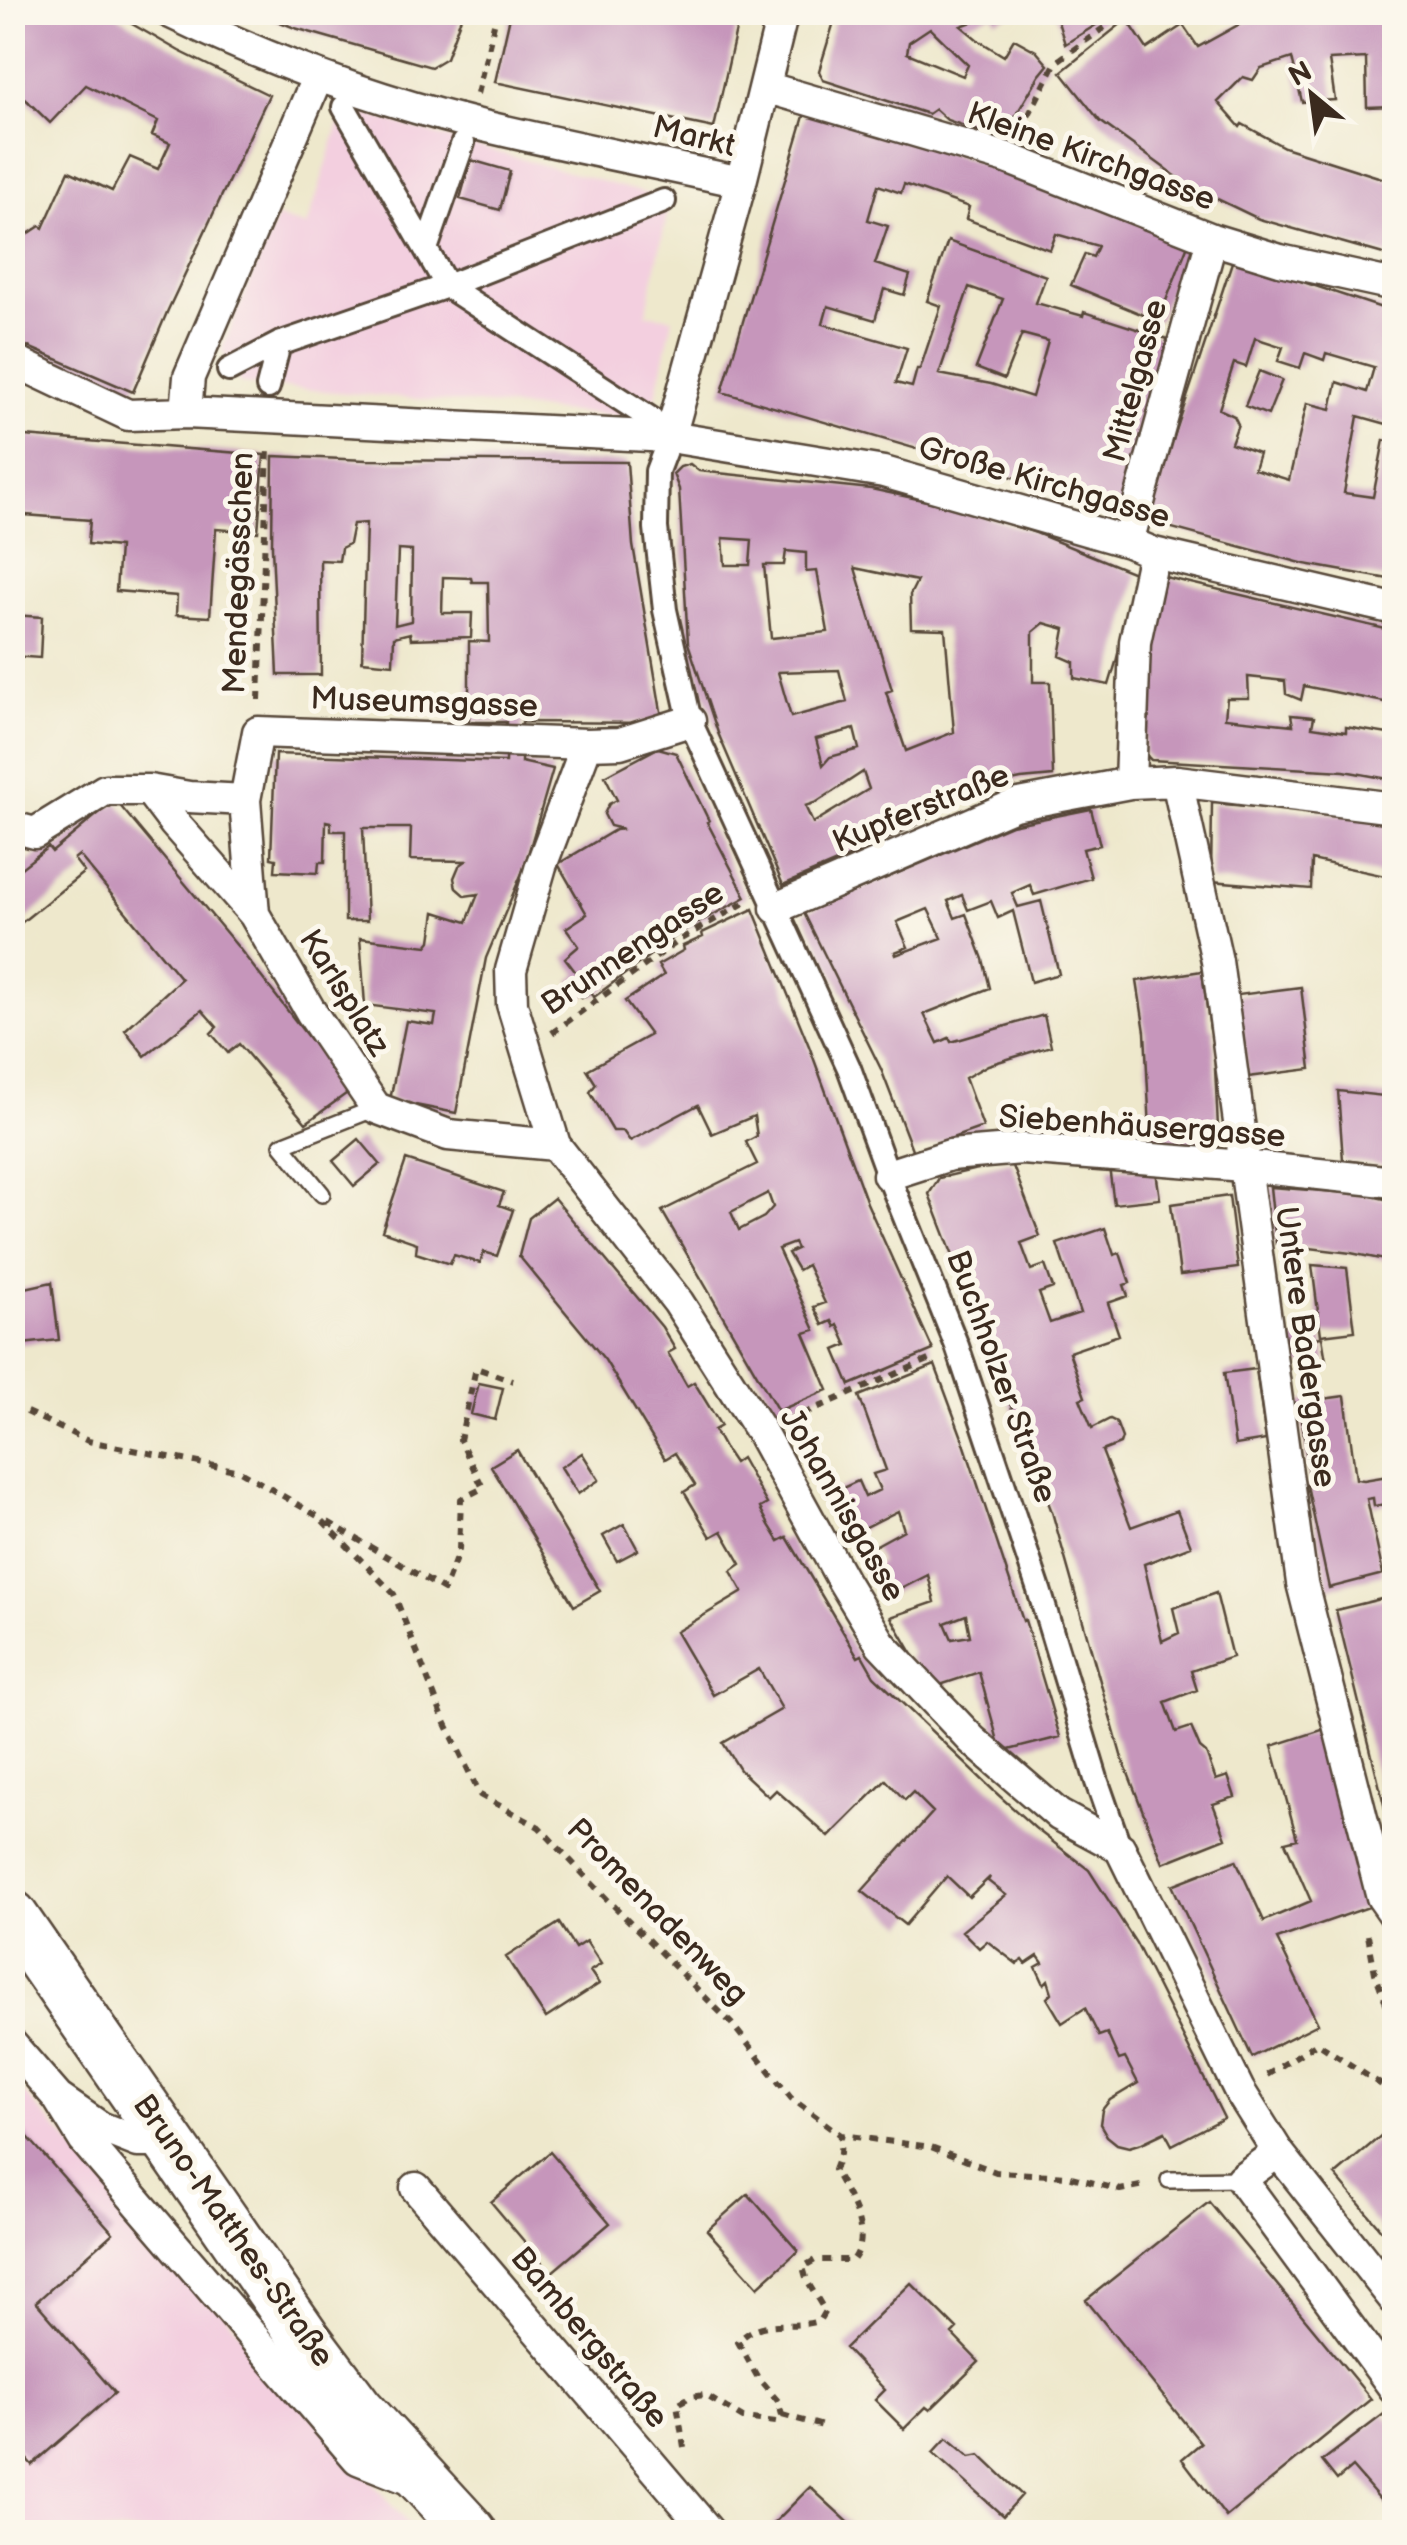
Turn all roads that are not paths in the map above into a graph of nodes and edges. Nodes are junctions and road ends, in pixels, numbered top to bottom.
1 (169, 12) edge
2 (783, 12) edge
3 (318, 76) junction
4 (765, 87) junction
5 (344, 107) dead end
6 (466, 132) junction
7 (741, 182) junction
8 (664, 201) dead end
9 (1212, 239) junction
10 (426, 249) junction
11 (1394, 284) edge
12 (447, 286) junction
13 (279, 344) junction
14 (12, 360) edge
15 (229, 370) dead end
16 (268, 402) junction
17 (186, 412) junction
18 (661, 428) junction
19 (1141, 548) junction
20 (1394, 609) edge
21 (690, 722) junction
22 (258, 732) joint
23 (587, 744) junction
24 (1178, 782) junction
25 (1130, 783) junction
26 (150, 790) junction
27 (245, 800) junction
28 (1394, 808) edge
29 (12, 827) edge
30 (771, 899) junction
31 (254, 914) junction
32 (376, 1108) junction
33 (556, 1146) junction
34 (1244, 1166) junction
35 (888, 1175) junction
36 (1394, 1182) edge
37 (322, 1194) dead end
38 (1120, 1848) junction
39 (1388, 1905) edge
40 (12, 1916) edge
41 (12, 2045) edge
42 (58, 2098) junction
43 (171, 2142) junction
44 (1278, 2152) junction
45 (1169, 2180) road end
46 (1240, 2180) junction
47 (416, 2188) dead end
48 (1394, 2299) edge
49 (1394, 2388) edge
50 (427, 2487) junction
51 (472, 2532) edge
52 (709, 2532) edge

1 - 3 street, Markt
2 - 4 street
3 - 6 street, Markt
3 - 17 street
4 - 7 street
4 - 9 street, Kleine Kirchgasse
5 - 10 street
6 - 7 street, Markt
6 - 10 street
7 - 18 street, Markt
8 - 12 street
9 - 11 street, Kleine Kirchgasse
9 - 19 street, Mittelgasse
10 - 12 street
12 - 13 street
12 - 18 street
13 - 15 street
13 - 16 street
14 - 17 street
16 - 17 street
16 - 18 street
18 - 19 street, Große Kirchgasse
18 - 21 street, Buchholzer Straße
19 - 20 street, Große Kirchgasse
19 - 25 street
21 - 23 street
21 - 30 street, Buchholzer Straße
22 - 23 street, Museumsgasse
22 - 27 street, Karlsplatz
23 - 33 street, Johannisgasse
24 - 25 street, Kupferstraße
24 - 28 street, Kupferstraße
24 - 34 street, Untere Badergasse
25 - 30 street, Kupferstraße
26 - 27 street
26 - 29 street
26 - 31 street, Karlsplatz
27 - 31 street, Karlsplatz
30 - 35 street, Buchholzer Straße
31 - 32 street, Karlsplatz
32 - 33 street
32 - 37 lane
33 - 38 street, Johannisgasse
34 - 35 street, Siebenhäusergasse
34 - 36 street, Siebenhäusergasse
34 - 39 street, Untere Badergasse
35 - 38 street, Buchholzer Straße
38 - 44 street, Buchholzer Straße
40 - 43 main road, Bruno-Matthes-Straße
41 - 42 street
42 - 43 street
42 - 50 street
43 - 50 main road, Bruno-Matthes-Straße
44 - 46 street
44 - 48 street, Buchholzer Straße
45 - 46 lane
46 - 49 street
47 - 52 street, Bambergstraße
50 - 51 main road, Bruno-Matthes-Straße

